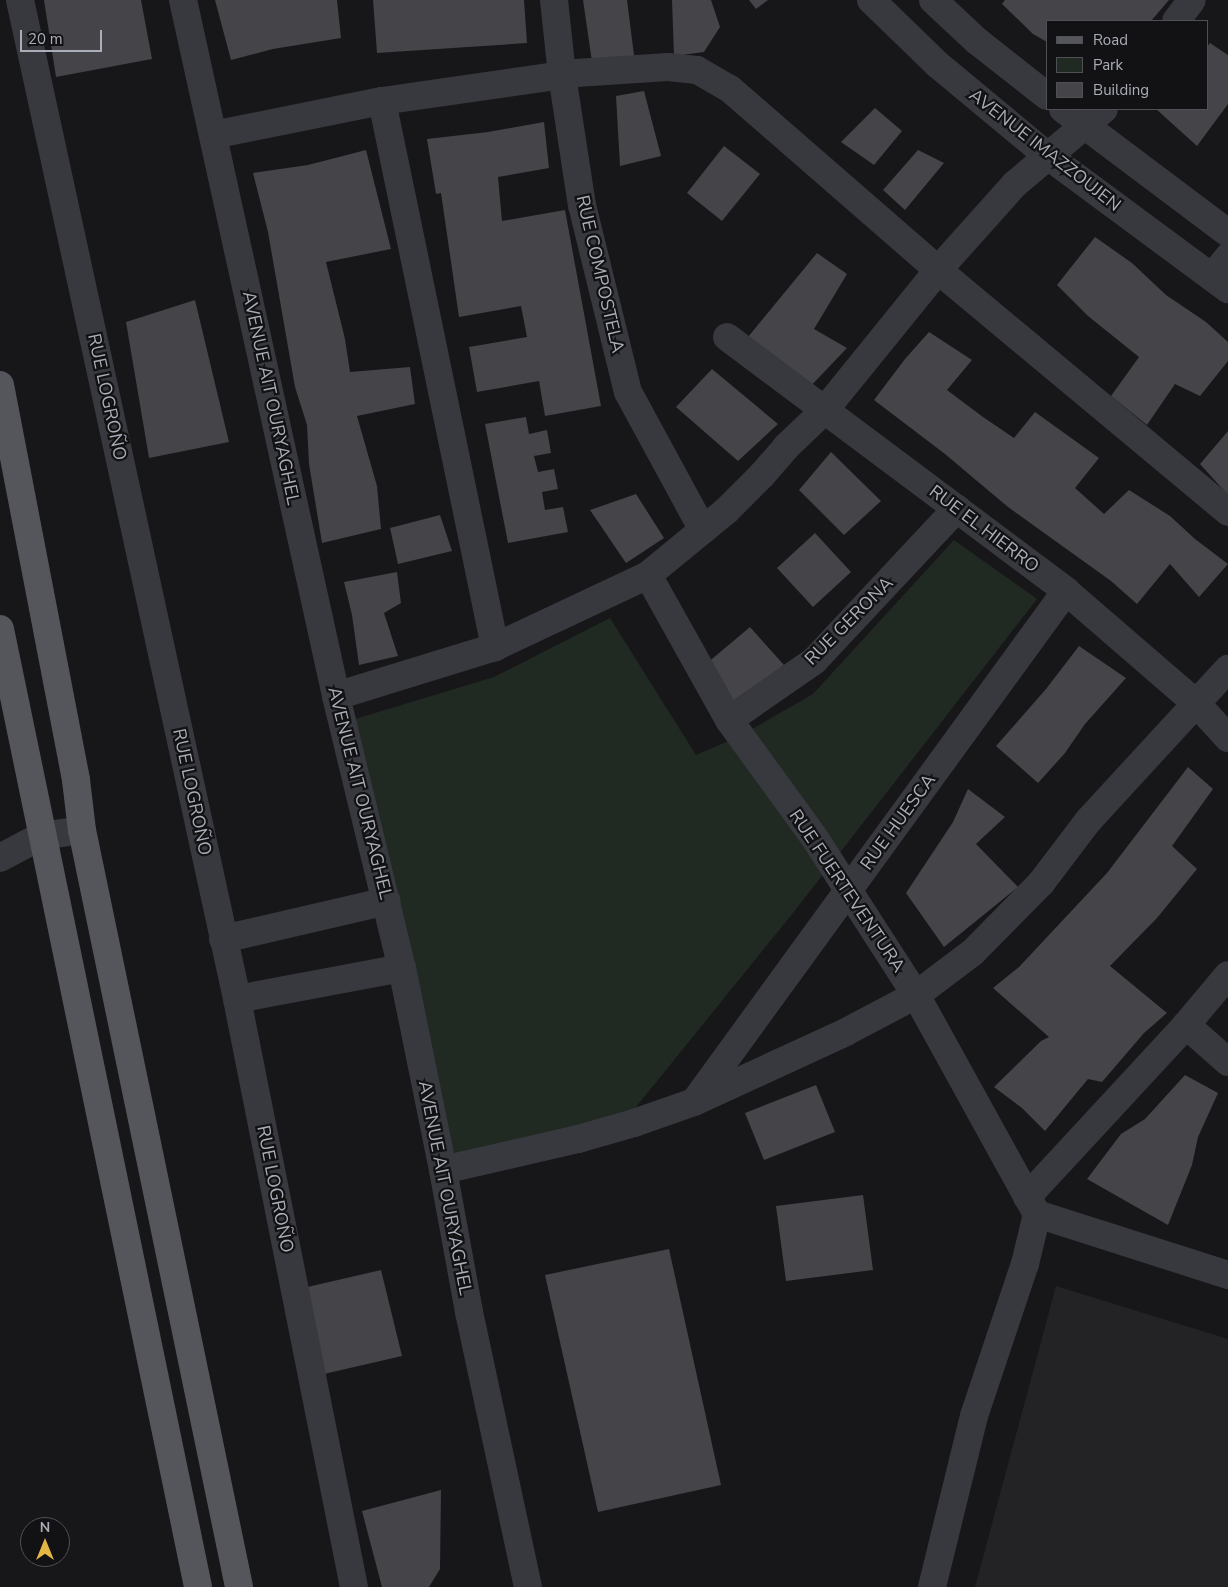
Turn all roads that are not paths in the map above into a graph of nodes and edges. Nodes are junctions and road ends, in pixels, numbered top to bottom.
1 (20, 0) edge
2 (183, 0) edge
3 (554, 0) edge
4 (871, 0) edge
5 (933, 0) edge
6 (1192, 0) edge
7 (1177, 20) edge
8 (562, 75) junction
9 (1046, 95) edge
10 (382, 101) junction
11 (1067, 110) edge
12 (1095, 117) edge
13 (213, 135) junction
14 (1048, 156) junction
15 (1228, 233) edge
16 (938, 270) junction
17 (1223, 274) edge
18 (727, 337) dead end
19 (0, 385) edge
20 (824, 411) junction
21 (957, 508) junction
22 (1228, 512) edge
23 (703, 530) junction
24 (648, 575) junction
25 (1066, 591) junction
26 (0, 629) edge
27 (495, 647) junction
28 (1228, 669) edge
29 (336, 696) junction
30 (1197, 704) junction
31 (728, 720) junction
32 (1228, 738) edge
33 (82, 830) junction
34 (41, 836) junction
35 (0, 858) edge
36 (848, 890) junction
37 (387, 901) junction
38 (223, 939) junction
39 (402, 968) junction
40 (1228, 975) edge
41 (916, 995) junction
42 (237, 999) junction
43 (1186, 1025) junction
44 (1228, 1062) edge
45 (694, 1102) junction
46 (443, 1170) junction
47 (1032, 1205) junction
48 (1228, 1274) edge
49 (198, 1587) edge
50 (239, 1587) edge
51 (354, 1587) edge
52 (528, 1587) edge
53 (932, 1587) edge

1 - 38 street, RUE LOGROÑO
2 - 13 street, AVENUE AIT OURYAGHEL
3 - 8 street, RUE COMPOSTELA
4 - 14 street, AVENUE IMAZZOUJEN
5 - 9 street
6 - 7 street
8 - 10 street
8 - 16 street
8 - 23 street, RUE COMPOSTELA
10 - 13 street
10 - 27 street
11 - 12 street
12 - 14 street
12 - 15 street
13 - 29 street, AVENUE AIT OURYAGHEL
14 - 16 street
14 - 17 street, AVENUE IMAZZOUJEN
16 - 20 street
16 - 22 street
18 - 20 street, RUE EL HIERRO
19 - 33 main road
20 - 21 street, RUE EL HIERRO
20 - 23 street
21 - 25 street, RUE EL HIERRO
21 - 31 street, RUE GERONA
23 - 24 street
24 - 27 street
24 - 31 street, RUE FUERTEVENTURA
25 - 30 street, RUE EL HIERRO
25 - 36 street, RUE HUESCA
26 - 34 main road
27 - 29 street
28 - 30 street
29 - 37 street, AVENUE AIT OURYAGHEL
30 - 32 street, RUE EL HIERRO
30 - 41 street
31 - 36 street, RUE FUERTEVENTURA
33 - 34 street
33 - 50 main road
34 - 35 street
34 - 49 main road
36 - 41 street, RUE FUERTEVENTURA
36 - 45 street, RUE HUESCA
37 - 38 street
37 - 39 street, AVENUE AIT OURYAGHEL
38 - 42 street, RUE LOGROÑO
39 - 42 street
39 - 46 street, AVENUE AIT OURYAGHEL
40 - 43 street
41 - 45 street
41 - 47 street, RUE FUERTEVENTURA
42 - 51 street, RUE LOGROÑO
43 - 44 street
43 - 47 street
45 - 46 street
46 - 52 street, AVENUE AIT OURYAGHEL
47 - 48 street
47 - 53 street

